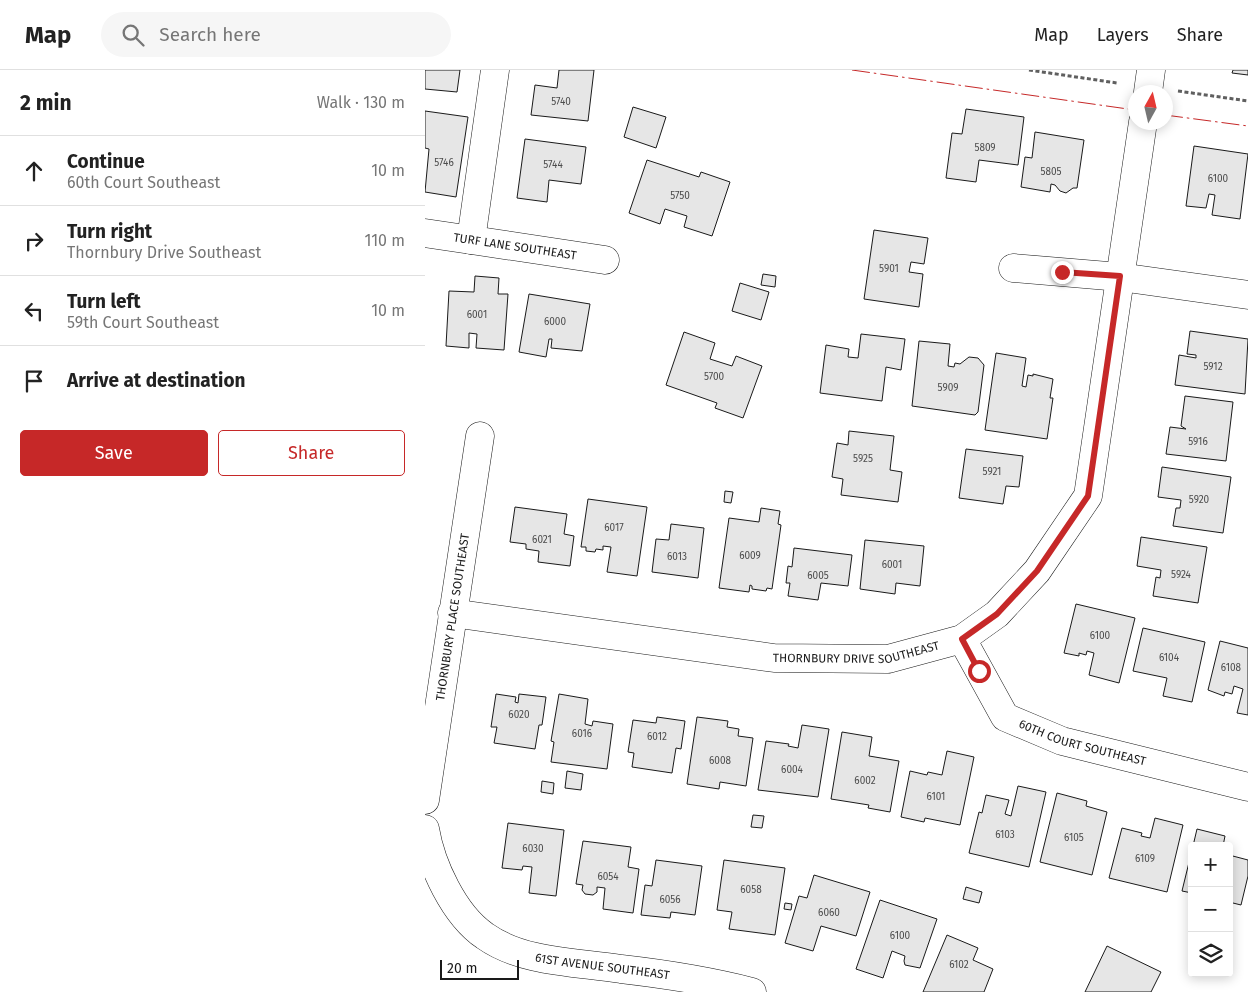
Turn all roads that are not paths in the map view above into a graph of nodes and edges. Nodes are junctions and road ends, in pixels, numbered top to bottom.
1 (495, 70) edge
2 (1151, 70) edge
3 (1149, 85) edge
4 (1142, 130) edge
5 (425, 233) edge
6 (471, 240) junction
7 (605, 260) dead end
8 (1013, 268) dead end
9 (1120, 276) junction
10 (1248, 295) edge
11 (480, 436) dead end
12 (452, 613) junction
13 (962, 639) junction
14 (1248, 787) edge
15 (425, 800) edge
16 (425, 829) edge
17 (752, 992) edge

1 - 6 street
2 - 3 street
4 - 9 street, THORNBURY DRIVE SOUTHEAST
5 - 6 street, TURF LANE SOUTHEAST
6 - 7 street, TURF LANE SOUTHEAST
8 - 9 street
9 - 10 street
9 - 13 street, THORNBURY DRIVE SOUTHEAST
11 - 12 street, THORNBURY PLACE SOUTHEAST
12 - 13 street, THORNBURY DRIVE SOUTHEAST
12 - 15 street, THORNBURY PLACE SOUTHEAST
13 - 14 street, 60TH COURT SOUTHEAST
16 - 17 street, 61ST AVENUE SOUTHEAST

